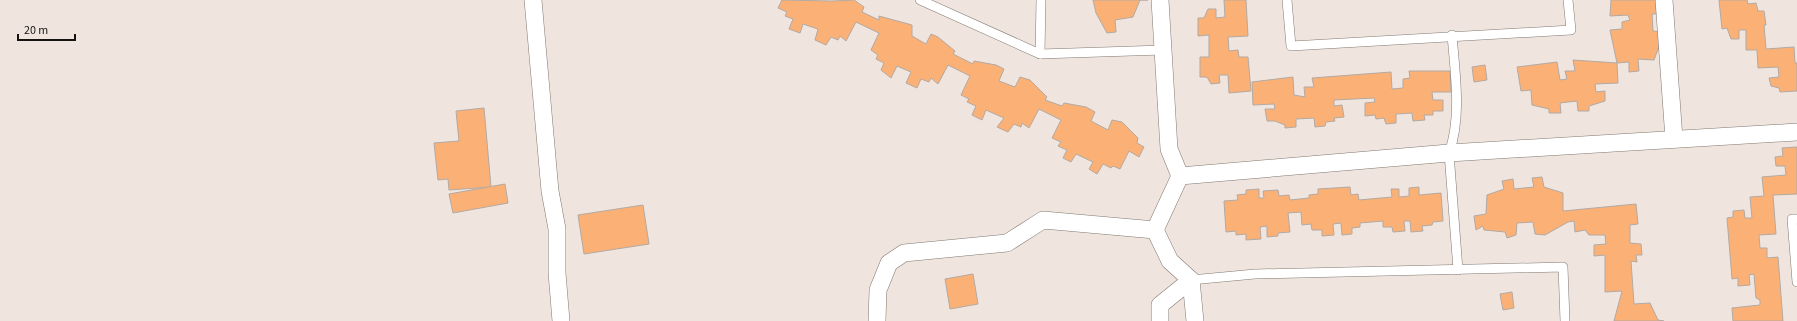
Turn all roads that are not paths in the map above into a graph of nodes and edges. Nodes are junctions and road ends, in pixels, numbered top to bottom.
1 (533, 0) edge
2 (920, 0) edge
3 (1041, 0) edge
4 (1160, 0) edge
5 (1287, 0) edge
6 (1568, 0) edge
7 (1664, 0) edge
8 (1452, 35) junction
9 (1163, 50) junction
10 (1040, 54) junction
11 (1797, 132) edge
12 (1674, 139) junction
13 (1449, 153) junction
14 (1180, 176) junction
15 (1797, 219) edge
16 (1155, 230) junction
17 (1458, 270) junction
18 (1191, 280) junction
19 (1797, 282) edge
20 (561, 321) edge
21 (877, 321) edge
22 (1160, 321) edge
23 (1195, 321) edge
24 (1565, 321) edge

1 - 20 street
2 - 10 lane
3 - 10 lane
4 - 9 street
5 - 8 lane
6 - 8 lane
7 - 12 street
8 - 13 lane
9 - 10 lane
9 - 14 street
11 - 12 street
12 - 13 street
13 - 14 street
13 - 17 lane
14 - 16 street
15 - 19 lane
16 - 18 street
16 - 21 street
17 - 18 lane
17 - 24 lane
18 - 22 street
18 - 23 street

